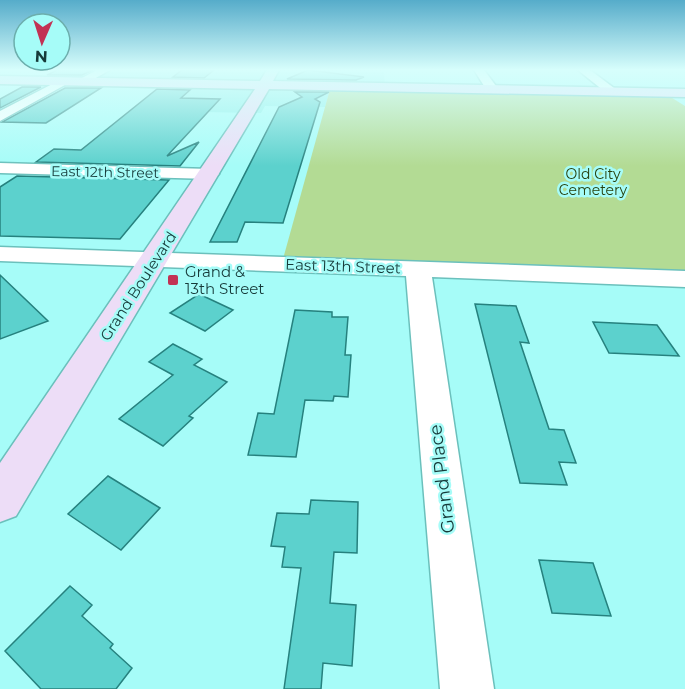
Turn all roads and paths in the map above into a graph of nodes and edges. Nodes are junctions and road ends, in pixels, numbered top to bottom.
1 (28, 102) edge
2 (254, 102) edge
3 (1, 117) edge
4 (0, 168) edge
5 (210, 174) junction
6 (0, 254) edge
7 (155, 259) junction
8 (418, 269) junction
9 (685, 279) edge
10 (0, 501) edge
11 (467, 689) edge

1 - 3 street
2 - 5 main road, Grand Boulevard
4 - 5 street, East 12th Street
5 - 7 main road, Grand Boulevard
6 - 7 street, East 13th Street
7 - 8 street, East 13th Street
7 - 10 main road, Grand Boulevard
8 - 9 street, East 13th Street
8 - 11 street, Grand Place

